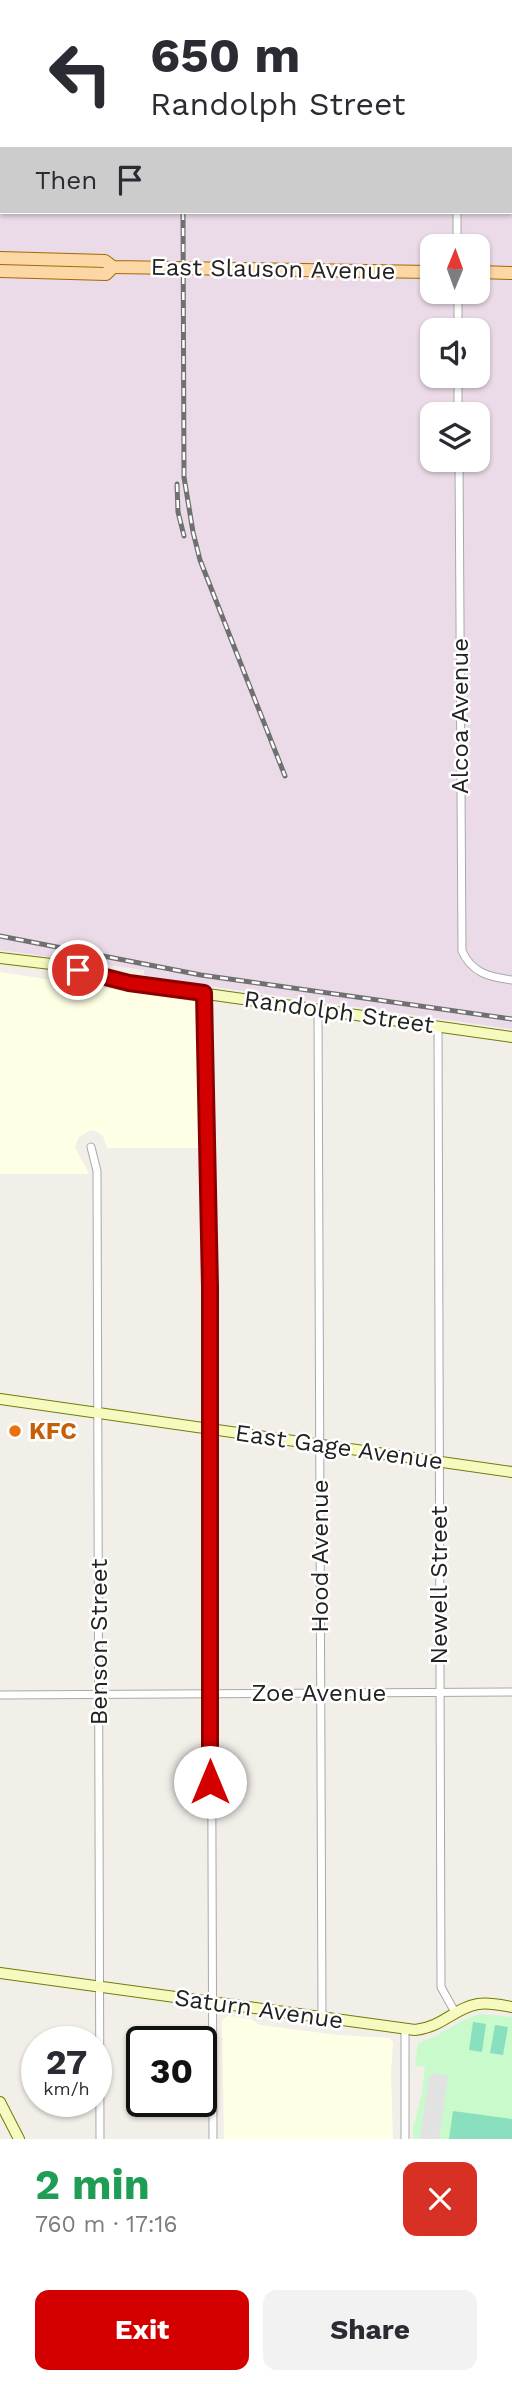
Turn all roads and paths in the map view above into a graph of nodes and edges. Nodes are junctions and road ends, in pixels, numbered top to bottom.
1 (457, 214) edge
2 (457, 234) edge
3 (0, 258) edge
4 (113, 267) junction
5 (0, 271) edge
6 (420, 272) edge
7 (490, 272) edge
8 (512, 273) edge
9 (459, 472) edge
10 (0, 958) edge
11 (512, 980) edge
12 (204, 993) junction
13 (318, 1010) junction
14 (438, 1027) junction
15 (512, 1037) edge
16 (91, 1147) dead end
17 (0, 1399) edge
18 (98, 1413) junction
19 (209, 1429) junction
20 (320, 1445) junction
21 (439, 1462) junction
22 (512, 1472) edge
23 (512, 1692) edge
24 (321, 1693) junction
25 (440, 1693) junction
26 (100, 1694) junction
27 (210, 1694) junction
28 (0, 1695) edge
29 (0, 1973) edge
30 (99, 1987) junction
31 (212, 2003) junction
32 (512, 2007) edge
33 (456, 2014) junction
34 (322, 2018) junction
35 (405, 2029) junction
36 (0, 2102) edge
37 (3, 2122) edge
38 (19, 2139) edge
39 (100, 2139) edge
40 (213, 2139) edge
41 (405, 2139) edge

1 - 2 street
3 - 4 main road, East Slauson Avenue
4 - 5 main road, East Slauson Avenue
4 - 6 main road, East Slauson Avenue
7 - 8 main road
9 - 11 street, Alcoa Avenue
10 - 12 street, Randolph Street
12 - 13 street, Randolph Street
12 - 19 street
13 - 14 street, Randolph Street
13 - 20 street, Hood Avenue
14 - 15 street, Randolph Street
14 - 21 street, Newell Street
16 - 18 street, Benson Street
17 - 18 street, East Gage Avenue
18 - 19 street, East Gage Avenue
18 - 26 street, Benson Street
19 - 20 street, East Gage Avenue
19 - 27 street
20 - 21 street, East Gage Avenue
20 - 24 street, Hood Avenue
21 - 22 street, East Gage Avenue
21 - 25 street, Newell Street
23 - 25 street, Zoe Avenue
24 - 25 street, Zoe Avenue
24 - 27 street, Zoe Avenue
24 - 34 street, Hood Avenue
25 - 33 street, Newell Street
26 - 27 street, Zoe Avenue
26 - 28 street, Zoe Avenue
26 - 30 street, Benson Street
27 - 31 street
29 - 30 street, Saturn Avenue
30 - 31 street, Saturn Avenue
30 - 39 street, Benson Street
31 - 34 street, Saturn Avenue
31 - 40 street
32 - 33 street, Saturn Avenue
33 - 35 street, Saturn Avenue
34 - 35 street, Saturn Avenue
35 - 41 street
36 - 37 street
37 - 38 street

